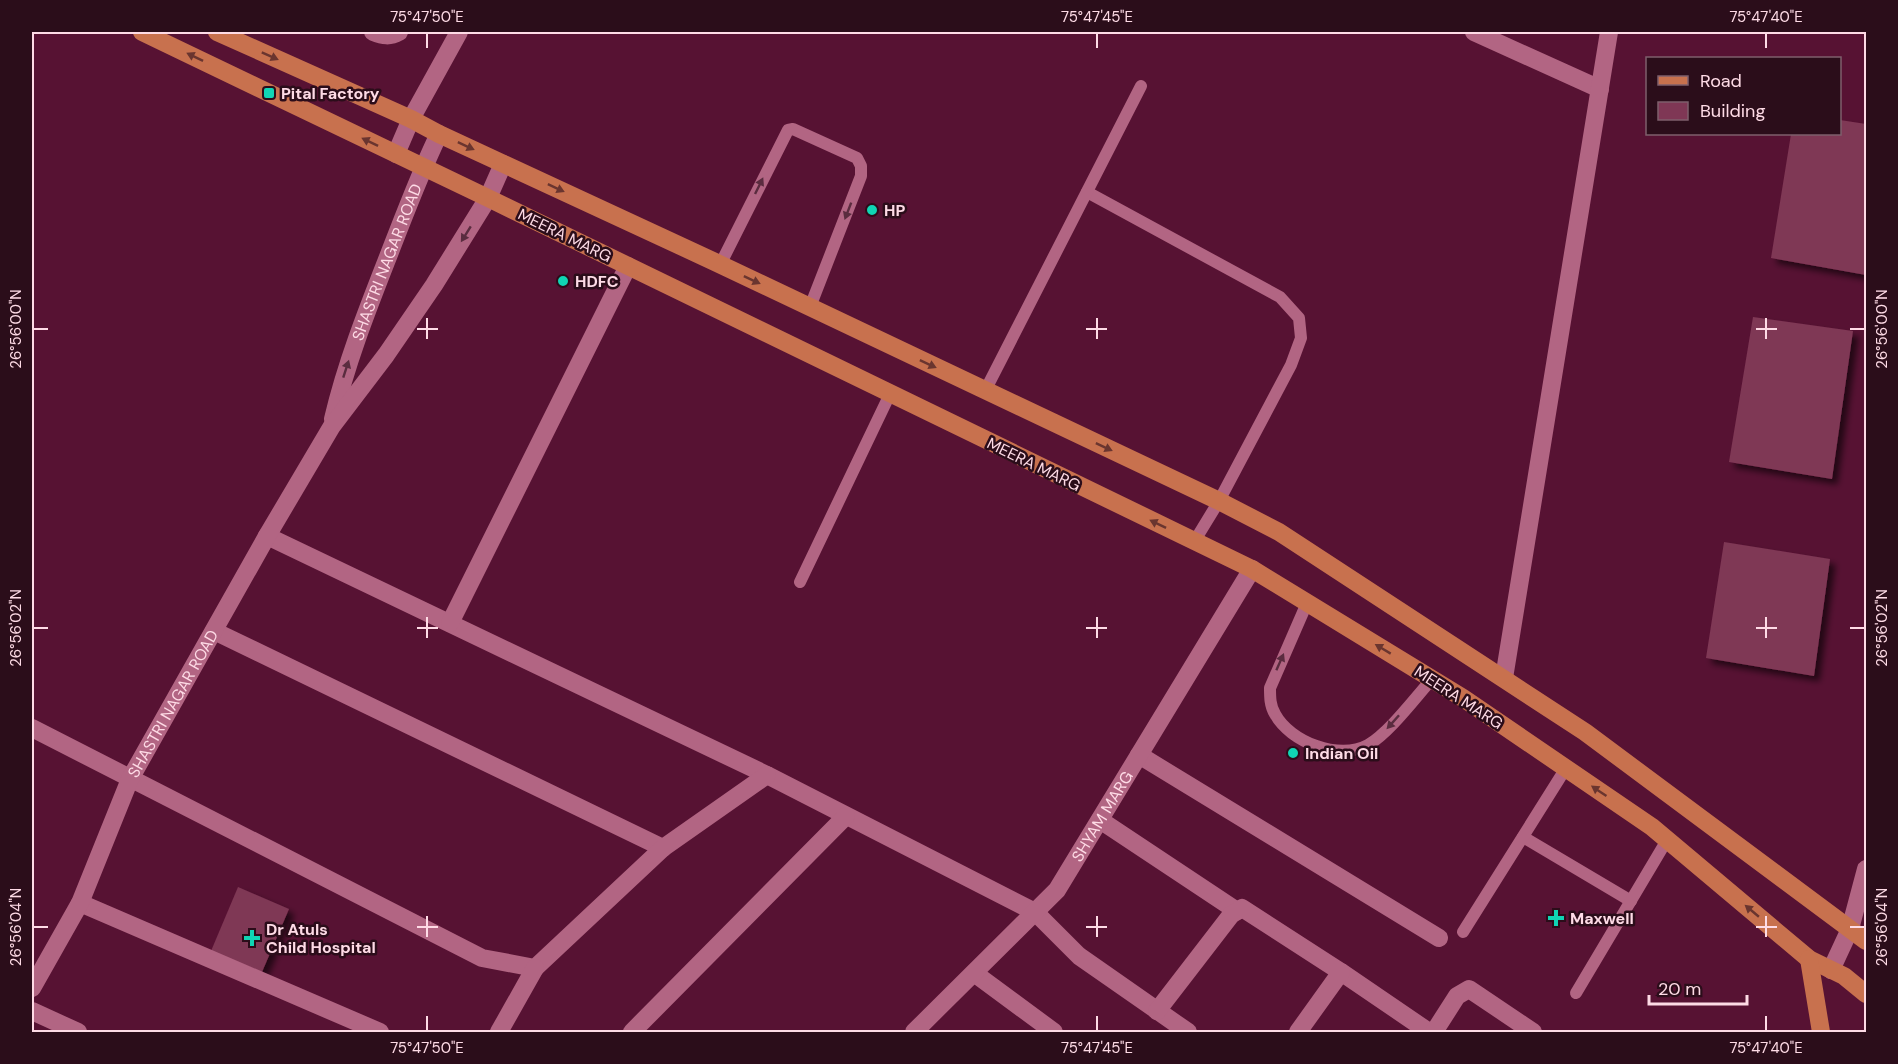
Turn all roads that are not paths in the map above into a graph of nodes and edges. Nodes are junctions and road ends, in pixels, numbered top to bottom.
1 (142, 32) edge
2 (217, 32) edge
3 (373, 32) edge
4 (399, 32) edge
5 (459, 32) edge
6 (1473, 32) edge
7 (1609, 32) edge
8 (1141, 86) dead end
9 (1600, 89) junction
10 (411, 119) junction
11 (439, 134) junction
12 (396, 154) junction
13 (503, 164) junction
14 (423, 166) junction
15 (1087, 192) junction
16 (488, 198) junction
17 (720, 265) junction
18 (628, 266) junction
19 (810, 307) junction
20 (985, 391) junction
21 (890, 394) junction
22 (332, 426) junction
23 (1219, 501) junction
24 (267, 536) junction
25 (1194, 542) junction
26 (1252, 569) junction
27 (800, 582) dead end
28 (1307, 603) junction
29 (450, 623) junction
30 (214, 631) junction
31 (1504, 678) junction
32 (1432, 679) junction
33 (32, 728) edge
34 (1139, 755) junction
35 (1566, 768) junction
36 (766, 775) junction
37 (130, 779) junction
38 (846, 816) junction
39 (1100, 820) junction
40 (1523, 837) junction
41 (1667, 840) junction
42 (663, 848) junction
43 (1866, 869) edge
44 (1631, 901) junction
45 (80, 903) junction
46 (1237, 911) junction
47 (1035, 912) junction
48 (1850, 929) junction
49 (1463, 932) dead end
50 (1438, 938) dead end
51 (1866, 941) edge
52 (1809, 959) junction
53 (535, 968) junction
54 (1831, 970) junction
55 (1341, 972) junction
56 (974, 973) junction
57 (32, 988) edge
58 (1576, 993) dead end
59 (1866, 994) edge
60 (32, 1011) edge
61 (1157, 1011) junction
62 (78, 1032) edge
63 (380, 1032) edge
64 (499, 1032) edge
65 (632, 1032) edge
66 (914, 1032) edge
67 (1054, 1032) edge
68 (1188, 1032) edge
69 (1298, 1032) edge
70 (1429, 1032) edge
71 (1434, 1032) edge
72 (1533, 1032) edge
73 (1821, 1032) edge

12 -> 1 main road, MEERA MARG
2 -> 10 main road
3 - 4 street
5 - 10 street
6 - 9 street
7 - 9 street
8 - 15 lane
9 - 31 street
10 - 11 main road
10 - 12 street
11 -> 13 main road
11 - 14 street, SHASTRI NAGAR ROAD
12 - 14 main road, MEERA MARG
13 - 16 street, SHASTRI NAGAR ROAD
13 -> 17 main road
14 - 16 main road, MEERA MARG
22 -> 14 street, SHASTRI NAGAR ROAD
15 - 20 lane
15 - 23 lane
16 - 18 main road, MEERA MARG
16 -> 22 street, SHASTRI NAGAR ROAD
17 -> 19 main road
17 -> 19 lane
18 - 21 main road, MEERA MARG
18 - 29 street
19 -> 20 main road
20 -> 23 main road
25 -> 21 main road, MEERA MARG
21 - 27 lane
22 - 24 street, SHASTRI NAGAR ROAD
23 - 25 lane
23 - 31 main road
24 - 29 street
24 - 30 street, SHASTRI NAGAR ROAD
25 - 26 main road, MEERA MARG
26 - 28 main road, MEERA MARG
26 - 34 street, SHYAM MARG
32 -> 28 main road, MEERA MARG
32 -> 28 lane
29 - 36 street
30 - 37 street, SHASTRI NAGAR ROAD
30 - 42 street
31 - 48 main road
32 - 35 main road, MEERA MARG
33 - 37 street
34 - 39 street, SHYAM MARG
34 - 50 street
35 - 40 lane
41 -> 35 main road, MEERA MARG
36 - 38 street
36 - 42 street
37 - 45 street, SHASTRI NAGAR ROAD
37 - 53 street
38 - 47 street
38 - 65 street
39 - 46 street
39 - 47 street, SHYAM MARG
40 - 44 lane
40 - 49 lane
41 - 44 lane
52 -> 41 main road, MEERA MARG
42 - 53 street
43 - 48 street
44 - 58 lane
45 - 57 street, SHASTRI NAGAR ROAD
45 - 63 street
46 - 55 street
46 - 61 street
47 - 56 street, SHYAM MARG
47 - 61 street
48 - 51 main road
48 - 54 street
52 - 54 main road, MEERA MARG
52 - 73 main road
53 - 64 street
54 - 59 main road, MEERA MARG
55 - 69 street
55 - 70 street
56 - 66 street, SHYAM MARG
56 - 67 street
60 - 62 street
61 - 68 street
71 - 72 street

